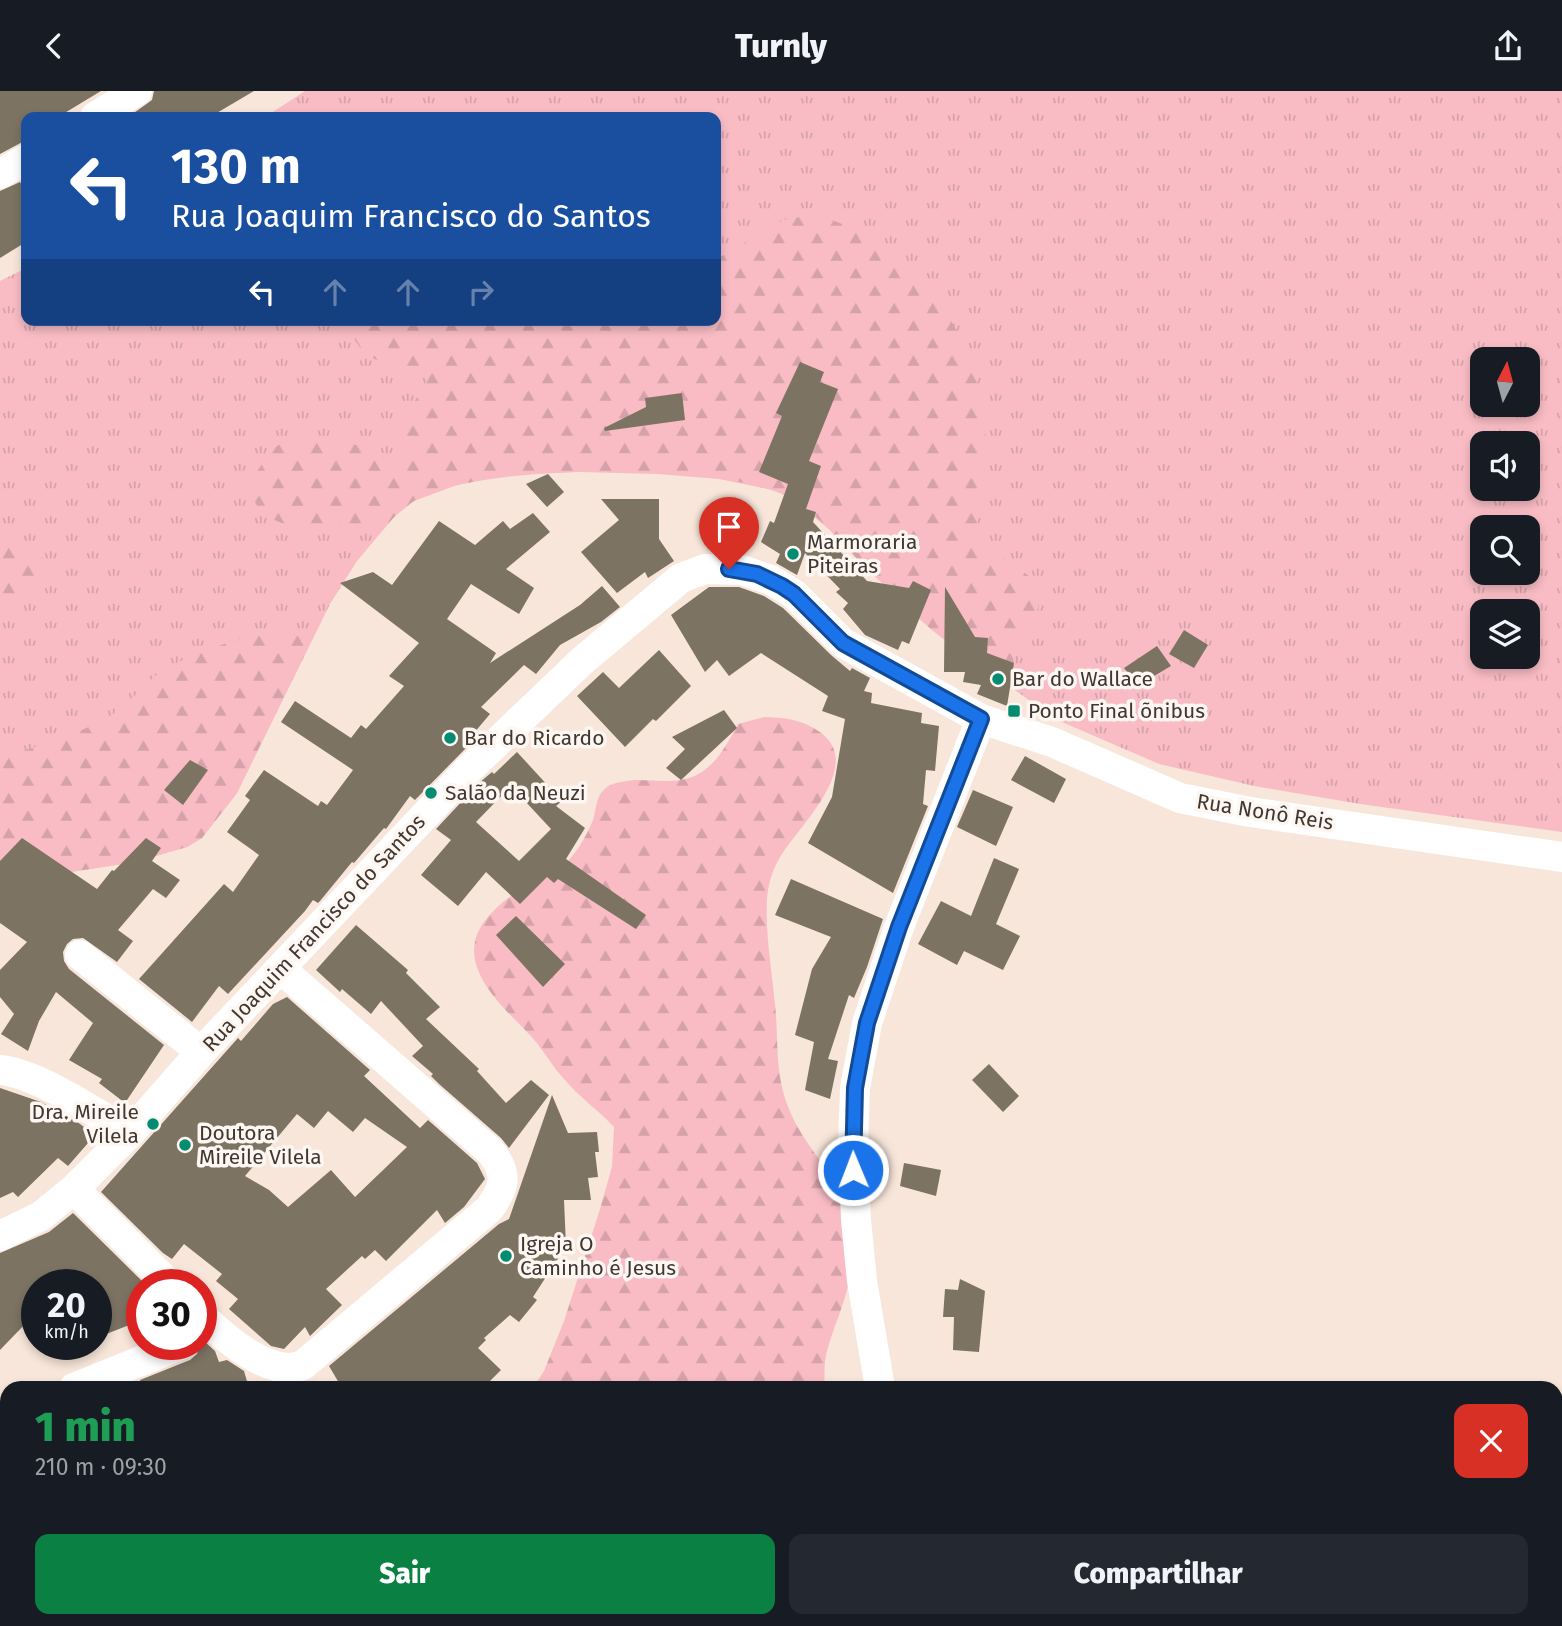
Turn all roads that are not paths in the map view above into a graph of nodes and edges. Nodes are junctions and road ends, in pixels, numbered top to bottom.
1 (137, 91) edge
2 (102, 112) edge
3 (21, 162) edge
4 (0, 174) edge
5 (981, 719) junction
6 (1562, 857) edge
7 (80, 955) dead end
8 (281, 969) junction
9 (201, 1052) junction
10 (0, 1070) edge
11 (130, 1133) junction
12 (74, 1189) junction
13 (0, 1236) edge
14 (154, 1269) edge
15 (217, 1333) edge
16 (143, 1360) edge
17 (91, 1381) edge
18 (879, 1381) edge

1 - 2 street
3 - 4 street
5 - 6 street, Rua Nonô Reis
5 - 8 street, Rua Joaquim Francisco do Santos
5 - 18 street
7 - 9 street
8 - 9 street, Rua Joaquim Francisco do Santos
8 - 15 street
9 - 11 street, Rua Joaquim Francisco do Santos
10 - 11 street
11 - 12 street, Rua Joaquim Francisco do Santos
12 - 13 street
12 - 14 street
16 - 17 street

